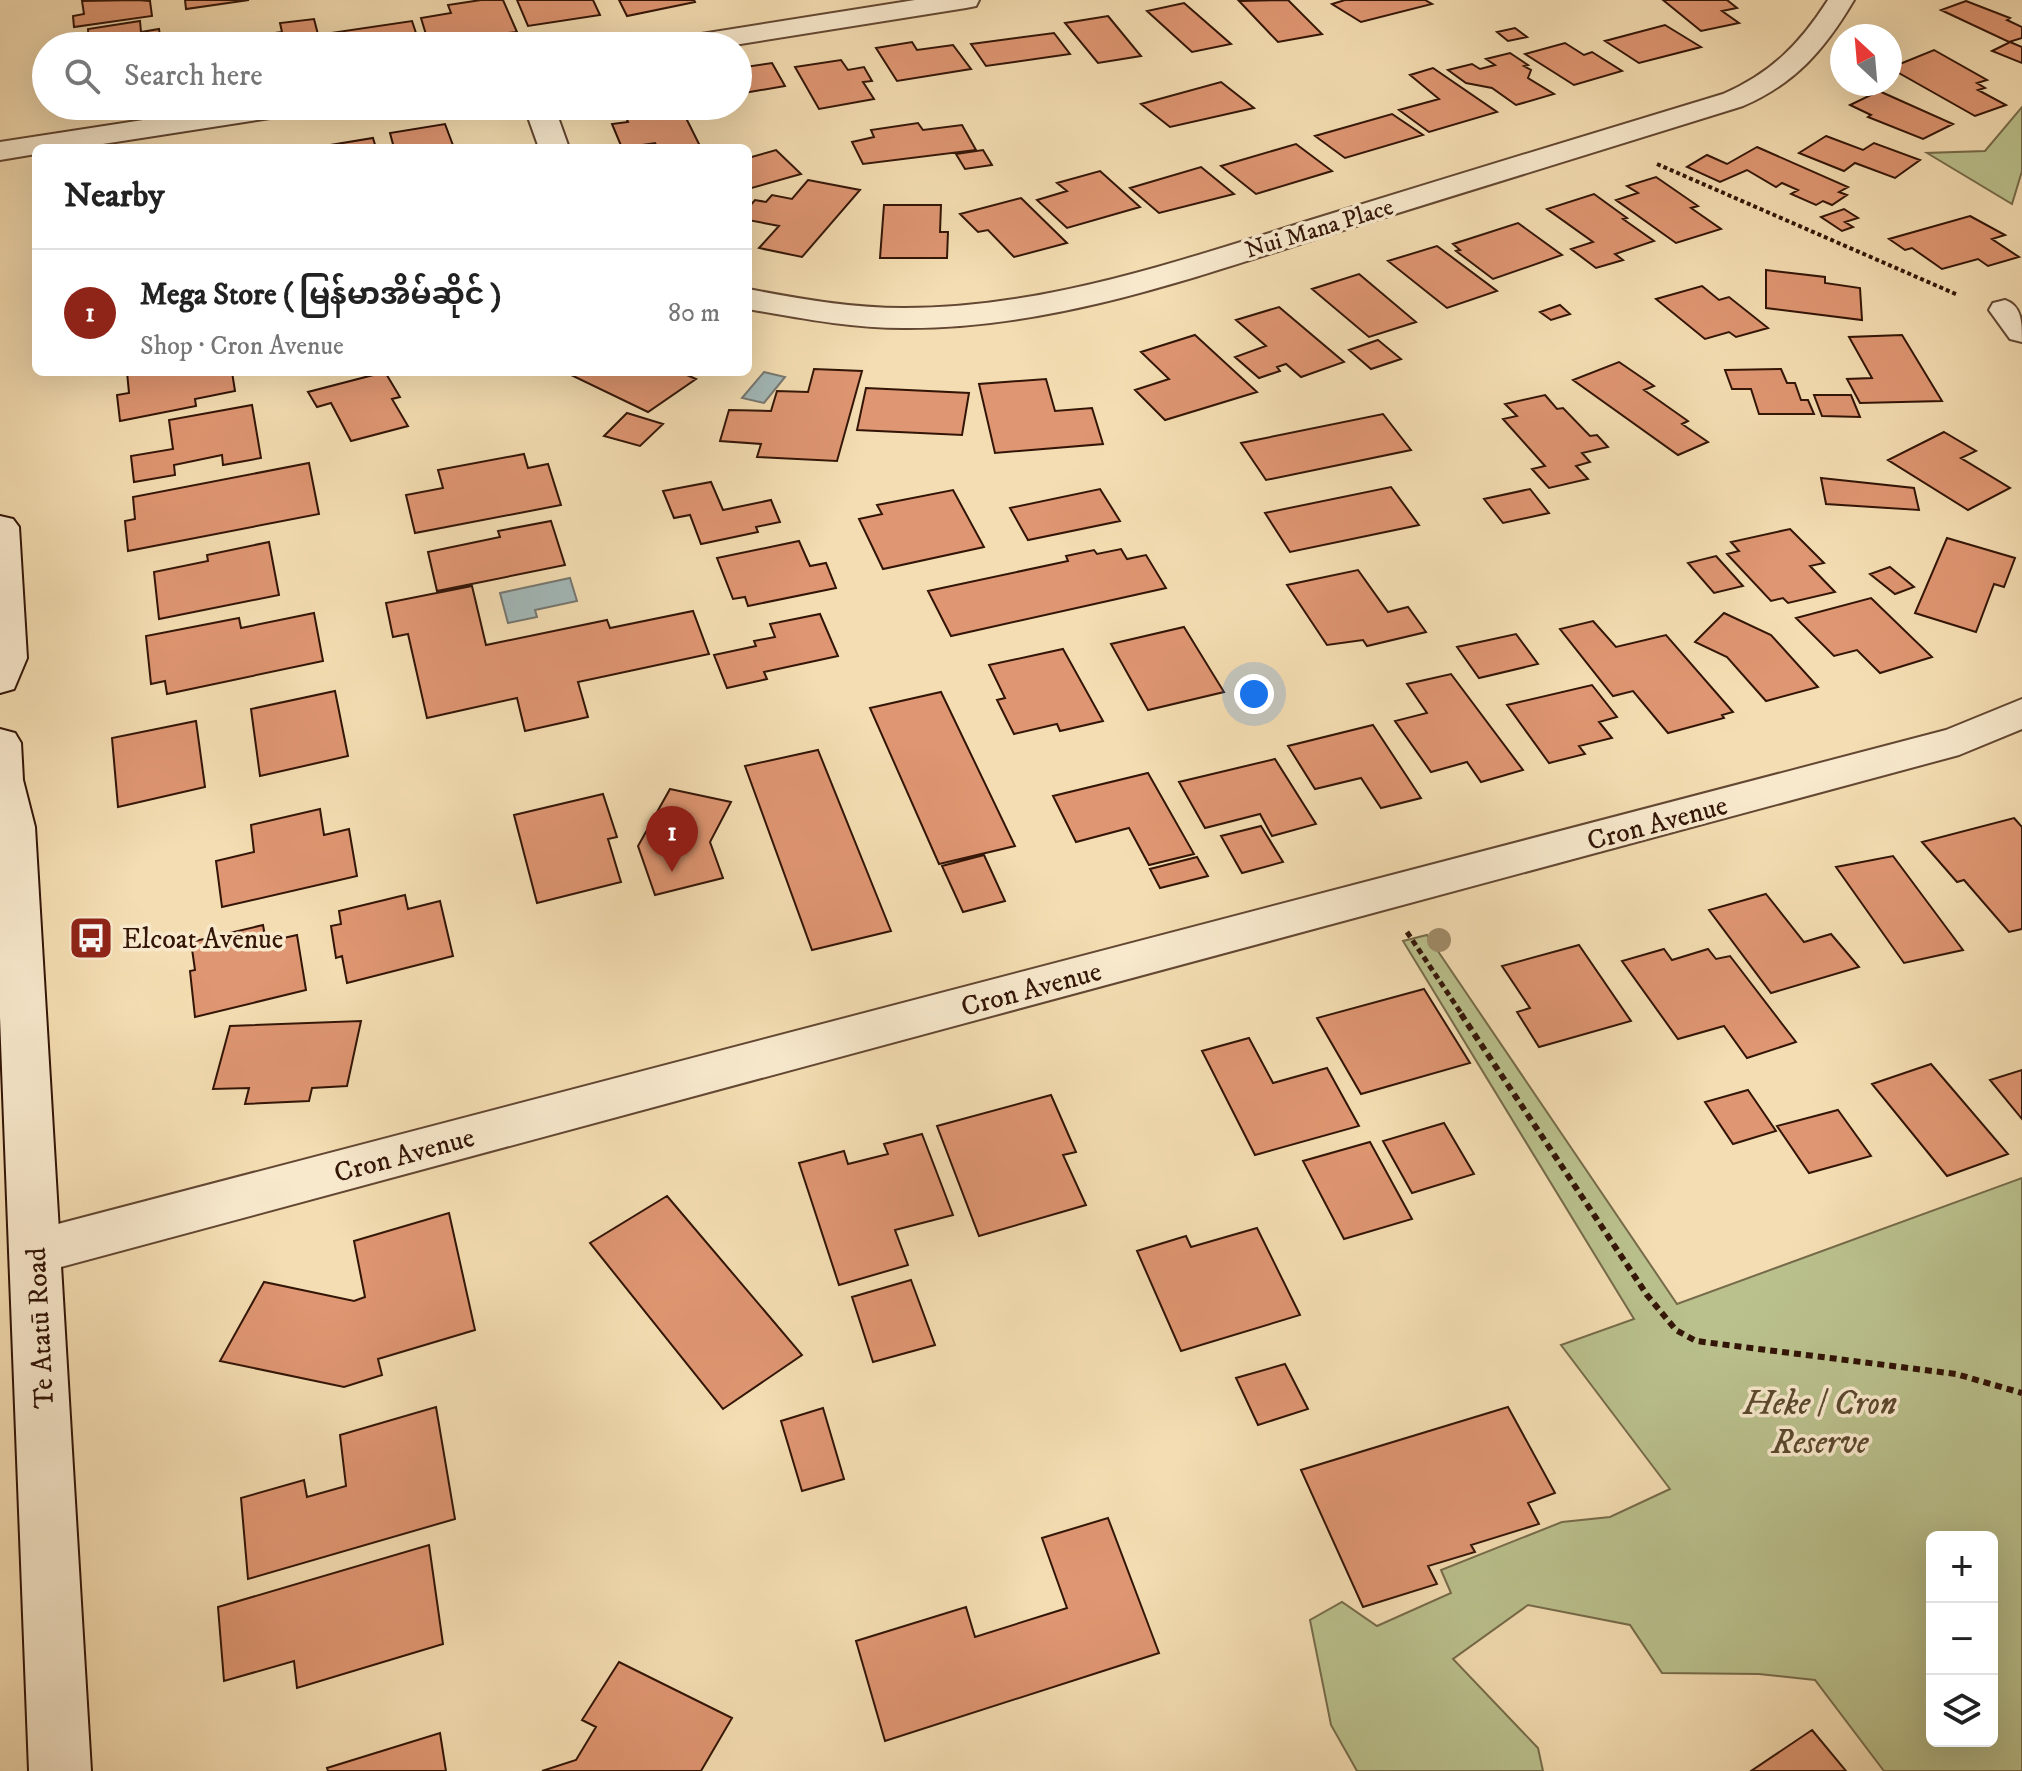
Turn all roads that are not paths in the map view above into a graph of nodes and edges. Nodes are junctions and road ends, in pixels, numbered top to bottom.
1 (966, 0) edge
2 (1841, 0) edge
3 (752, 34) edge
4 (200, 120) edge
5 (544, 120) edge
6 (45, 144) edge
7 (553, 144) edge
8 (32, 146) edge
9 (0, 151) edge
10 (752, 300) edge
11 (0, 527) edge
12 (0, 680) edge
13 (2022, 713) edge
14 (1, 768) edge
15 (35, 1252) junction
16 (60, 1771) edge

1 - 3 street
2 - 10 street, Nui Mana Place
4 - 6 street
5 - 7 street
8 - 9 street
11 - 12 street
13 - 15 street, Cron Avenue
14 - 15 street, Te Atatū Road
15 - 16 street, Te Atatū Road

